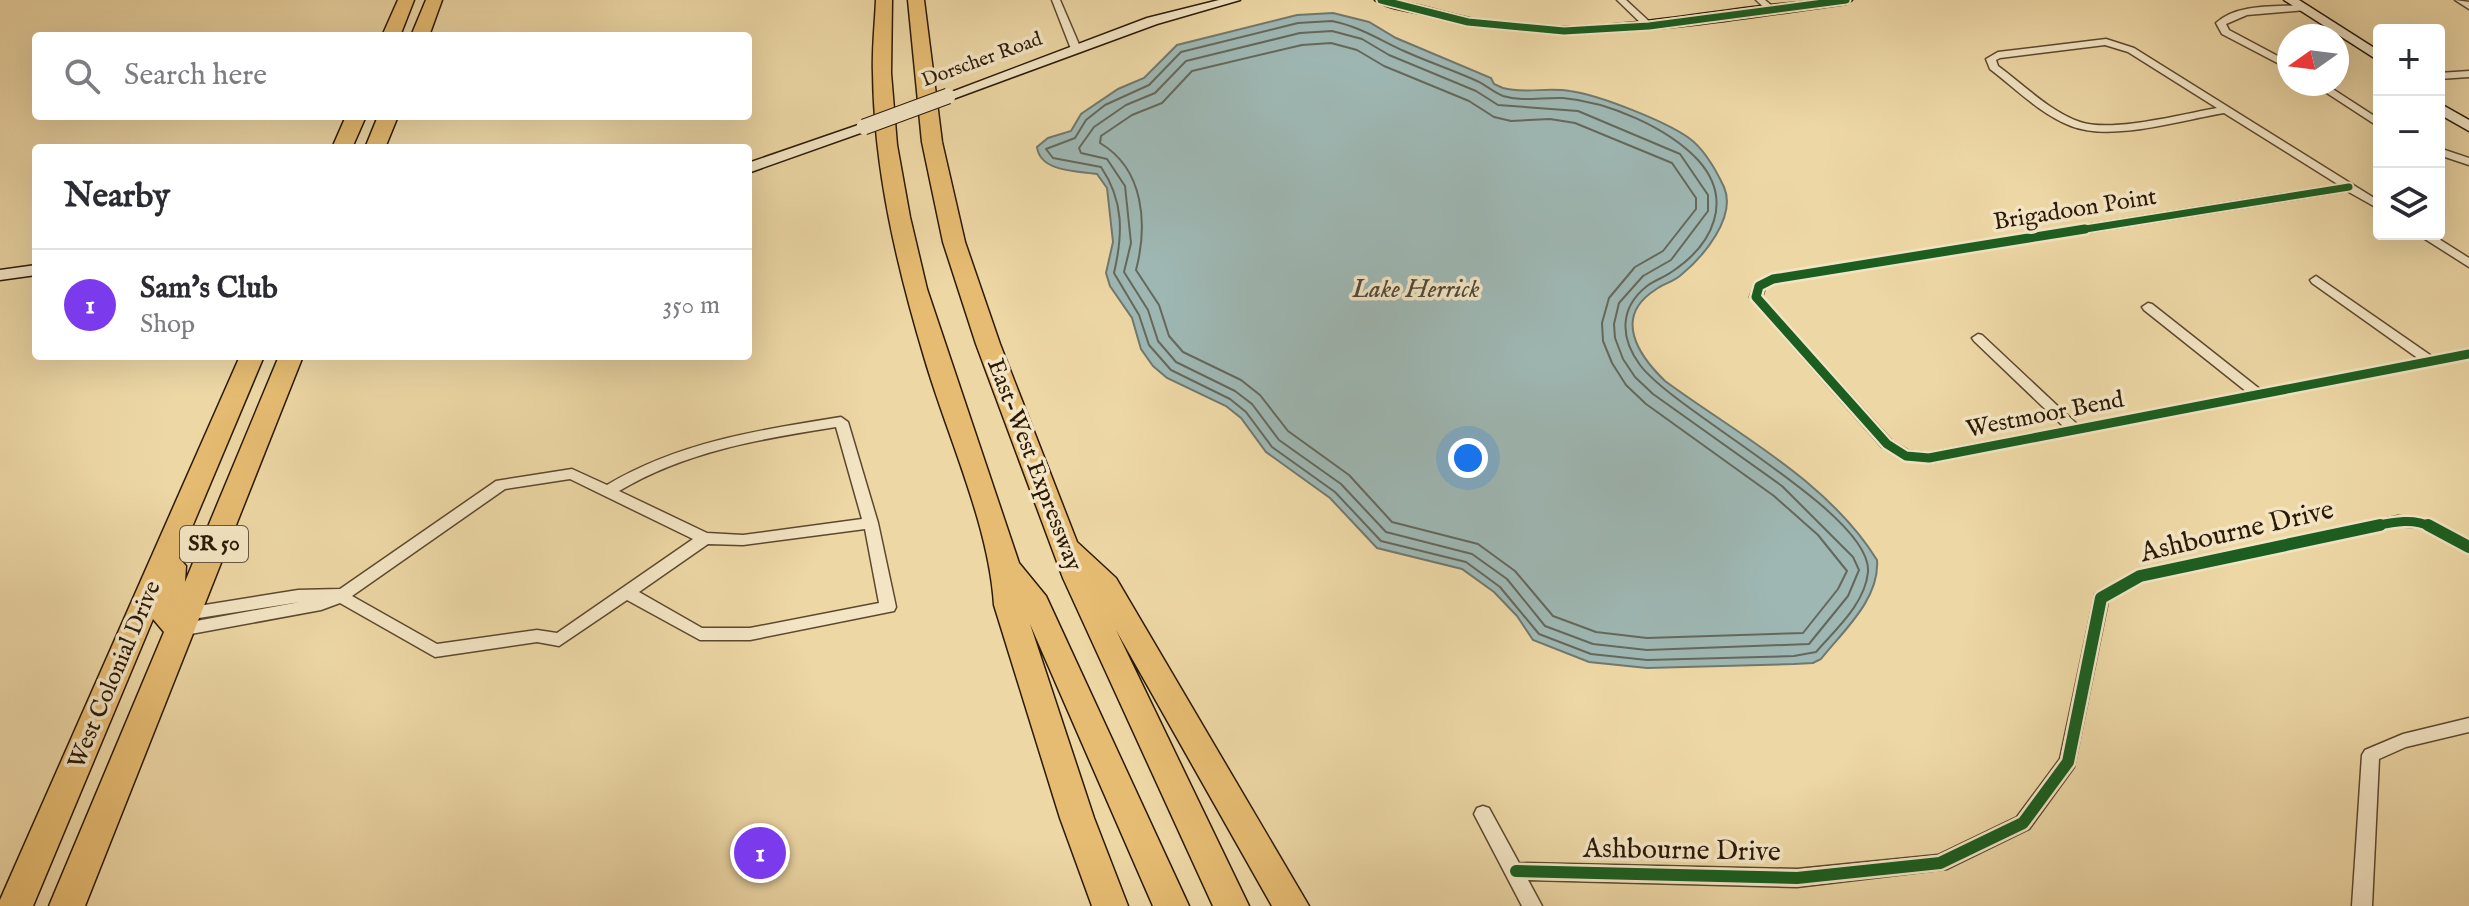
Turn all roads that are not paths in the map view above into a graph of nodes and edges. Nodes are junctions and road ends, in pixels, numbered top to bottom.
1 (866, 0) edge
2 (884, 0) edge
3 (916, 0) edge
4 (929, 0) edge
5 (1056, 0) edge
6 (1234, 0) edge
7 (1381, 0) edge
8 (1621, 0) edge
9 (1760, 0) edge
10 (1846, 0) edge
11 (2272, 0) edge
12 (2459, 0) edge
13 (432, 5) edge
14 (2288, 5) edge
15 (404, 6) edge
16 (2469, 6) edge
17 (1773, 11) junction
18 (919, 24) junction
19 (2313, 24) edge
20 (1649, 26) junction
21 (393, 32) edge
22 (422, 32) edge
23 (1076, 49) junction
24 (2349, 49) edge
25 (2373, 53) edge
26 (2277, 60) edge
27 (2373, 64) edge
28 (2469, 68) edge
29 (880, 70) junction
30 (2445, 70) edge
31 (2469, 74) edge
32 (2445, 76) edge
33 (2336, 96) edge
34 (2441, 96) edge
35 (2225, 110) junction
36 (2445, 111) edge
37 (2469, 114) edge
38 (354, 120) edge
39 (386, 120) edge
40 (2373, 120) edge
41 (2469, 127) edge
42 (344, 144) edge
43 (377, 144) edge
44 (2445, 153) edge
45 (2469, 162) edge
46 (752, 167) edge
47 (2349, 187) junction
48 (2373, 202) edge
49 (2433, 240) edge
50 (2469, 263) edge
51 (32, 271) edge
52 (1808, 273) joint
53 (0, 275) edge
54 (2316, 280) dead end
55 (2148, 307) dead end
56 (1978, 338) dead end
57 (2469, 354) edge
58 (250, 360) edge
59 (289, 360) edge
60 (2430, 361) junction
61 (2256, 393) junction
62 (2075, 430) junction
63 (607, 491) junction
64 (871, 523) junction
65 (176, 535) junction
66 (705, 538) junction
67 (2469, 547) edge
68 (1067, 548) junction
69 (1006, 568) junction
70 (627, 593) junction
71 (342, 595) junction
72 (183, 622) junction
73 (133, 633) junction
74 (2469, 725) edge
75 (137, 733) junction
76 (1483, 814) dead end
77 (1516, 871) junction
78 (2366, 904) edge
79 (15, 906) edge
80 (67, 906) edge
81 (1110, 906) edge
82 (1171, 906) edge
83 (1231, 906) edge
84 (1291, 906) edge
85 (1532, 906) edge

1 - 29 highway
2 - 29 highway
3 - 18 highway, East-West Expressway
4 - 18 highway
5 - 23 street
6 - 23 street, Dorscher Road
7 - 20 street
8 - 20 street
9 - 17 street
10 - 17 street
11 - 14 street
12 - 16 street
13 - 15 highway
13 - 22 highway
14 - 19 street
14 - 25 street
14 - 26 street
15 - 21 highway
17 - 20 street
18 - 68 highway, East-West Expressway
23 - 46 street, Dorscher Road, bridge
24 - 27 street
28 - 30 street
29 - 69 highway
31 - 32 street
33 - 40 street
34 - 37 street
35 - 35 street
35 - 47 street
36 - 41 street
38 - 42 highway
39 - 43 highway
44 - 45 street
47 - 48 street
47 - 52 street, Brigadoon Point
49 - 50 street
51 - 53 street
52 - 62 street, Westmoor Bend
54 - 60 street
55 - 61 street
56 - 62 street
57 - 60 street, Westmoor Bend
58 - 65 highway, West Colonial Drive / SR 50
59 - 72 highway, West Colonial Drive / SR 50
60 - 61 street, Westmoor Bend
61 - 62 street, Westmoor Bend
63 - 64 street
63 - 66 street
63 - 71 street
64 - 66 street
64 - 70 street
65 - 72 highway
65 - 73 highway, West Colonial Drive / SR 50
66 - 70 street
67 - 77 street, Ashbourne Drive
68 - 83 highway, East-West Expressway
68 - 84 highway
69 - 81 highway
69 - 82 highway
70 - 71 street
71 - 72 street
72 - 75 highway, West Colonial Drive / SR 50
73 - 75 highway
73 - 79 highway, West Colonial Drive / SR 50
74 - 78 street
75 - 80 highway, West Colonial Drive / SR 50
76 - 77 street
77 - 85 street

